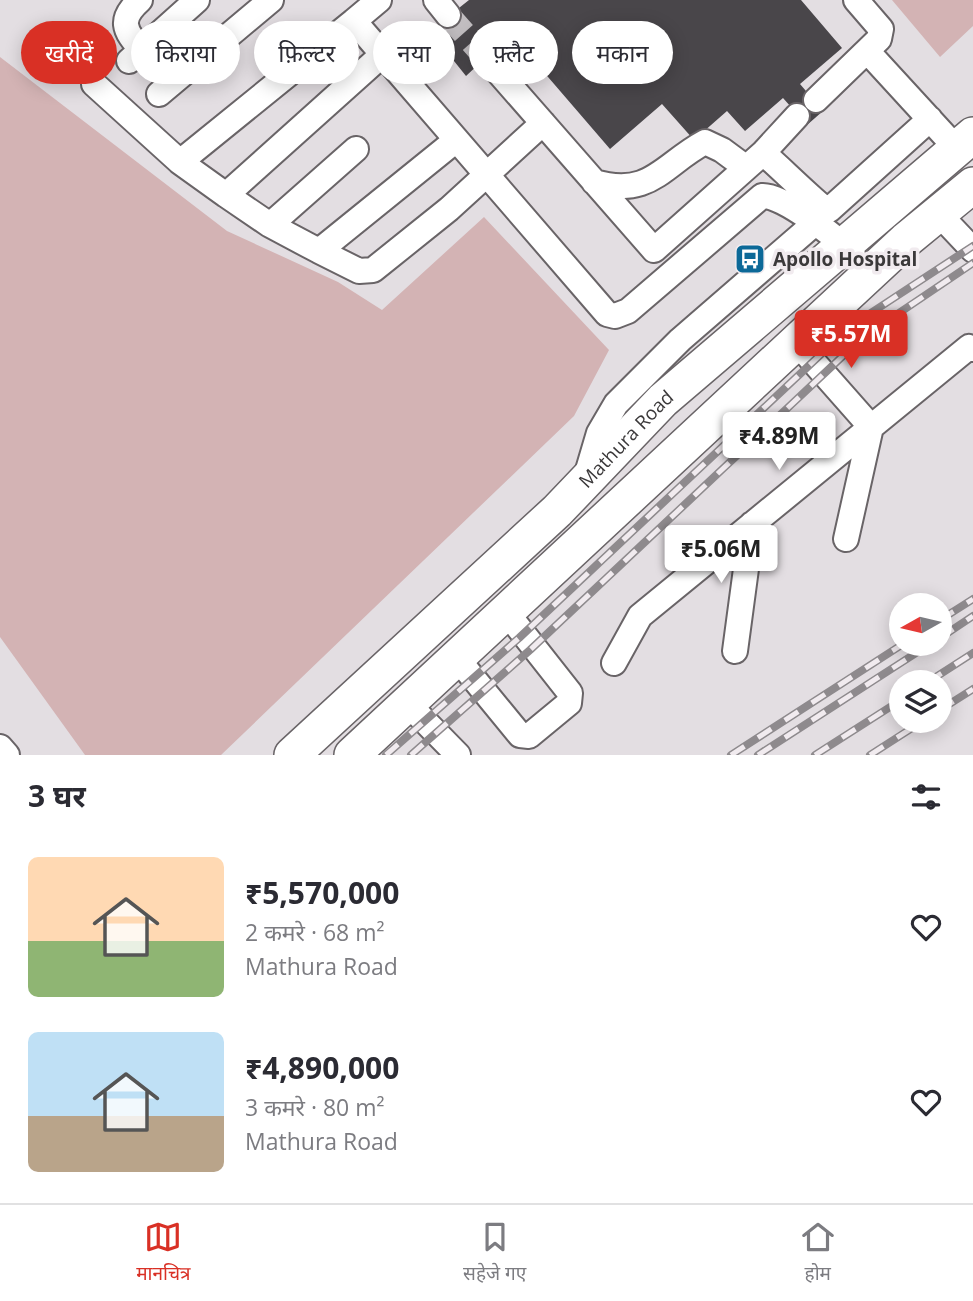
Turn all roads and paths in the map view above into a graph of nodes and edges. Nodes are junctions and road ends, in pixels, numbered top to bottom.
1 (140, 0) edge
2 (197, 0) edge
3 (271, 0) edge
4 (379, 0) edge
5 (840, 0) edge
6 (856, 0) edge
7 (354, 21) edge
8 (359, 27) edge
9 (373, 44) edge
10 (874, 46) junction
11 (373, 63) edge
12 (94, 84) dead end
13 (276, 84) edge
14 (407, 84) edge
15 (509, 84) edge
16 (159, 94) dead end
17 (816, 100) dead end
18 (797, 116) dead end
19 (930, 119) junction
20 (543, 123) junction
21 (455, 141) junction
22 (965, 142) edge
23 (356, 149) dead end
24 (754, 160) junction
25 (180, 162) junction
26 (487, 176) junction
27 (594, 182) junction
28 (973, 185) edge
29 (226, 195) junction
30 (938, 213) junction
31 (815, 223) junction
32 (270, 225) junction
33 (844, 244) junction
34 (654, 250) junction
35 (973, 250) edge
36 (319, 251) junction
37 (673, 273) junction
38 (870, 274) junction
39 (796, 342) junction
40 (973, 349) edge
41 (871, 427) junction
42 (584, 483) junction
43 (752, 524) junction
44 (846, 539) dead end
45 (507, 613) junction
46 (735, 651) dead end
47 (456, 657) junction
48 (614, 663) dead end
49 (407, 703) junction
50 (0, 747) edge
51 (7, 755) edge
52 (292, 755) edge
53 (352, 755) edge
54 (458, 755) edge

1 - 2 street
3 - 16 street
4 - 7 street
5 - 10 street
6 - 10 street
8 - 9 street
10 - 17 street
10 - 19 street
11 - 29 street
12 - 25 street
13 - 25 street
14 - 21 street
15 - 20 street
18 - 24 street
19 - 22 street
19 - 24 street
20 - 26 street
20 - 27 street
21 - 26 street
21 - 36 street
22 - 33 highway, Mathura Road
23 - 32 street
24 - 27 street
24 - 34 street
25 - 29 street
26 - 36 street
26 - 37 street
27 - 34 street
28 - 30 highway
29 - 32 street
30 - 35 street
30 - 38 highway
31 - 33 street
31 - 37 street
31 - 42 street
32 - 36 street
33 - 38 street
33 - 42 highway, Mathura Road
34 - 37 street
38 - 39 highway
39 - 41 street
39 - 45 highway
40 - 41 street
41 - 43 street
41 - 44 street
42 - 52 highway, Mathura Road
43 - 46 street
43 - 48 street
45 - 47 highway
45 - 47 street
47 - 49 highway
49 - 53 highway
49 - 54 street
50 - 51 street

